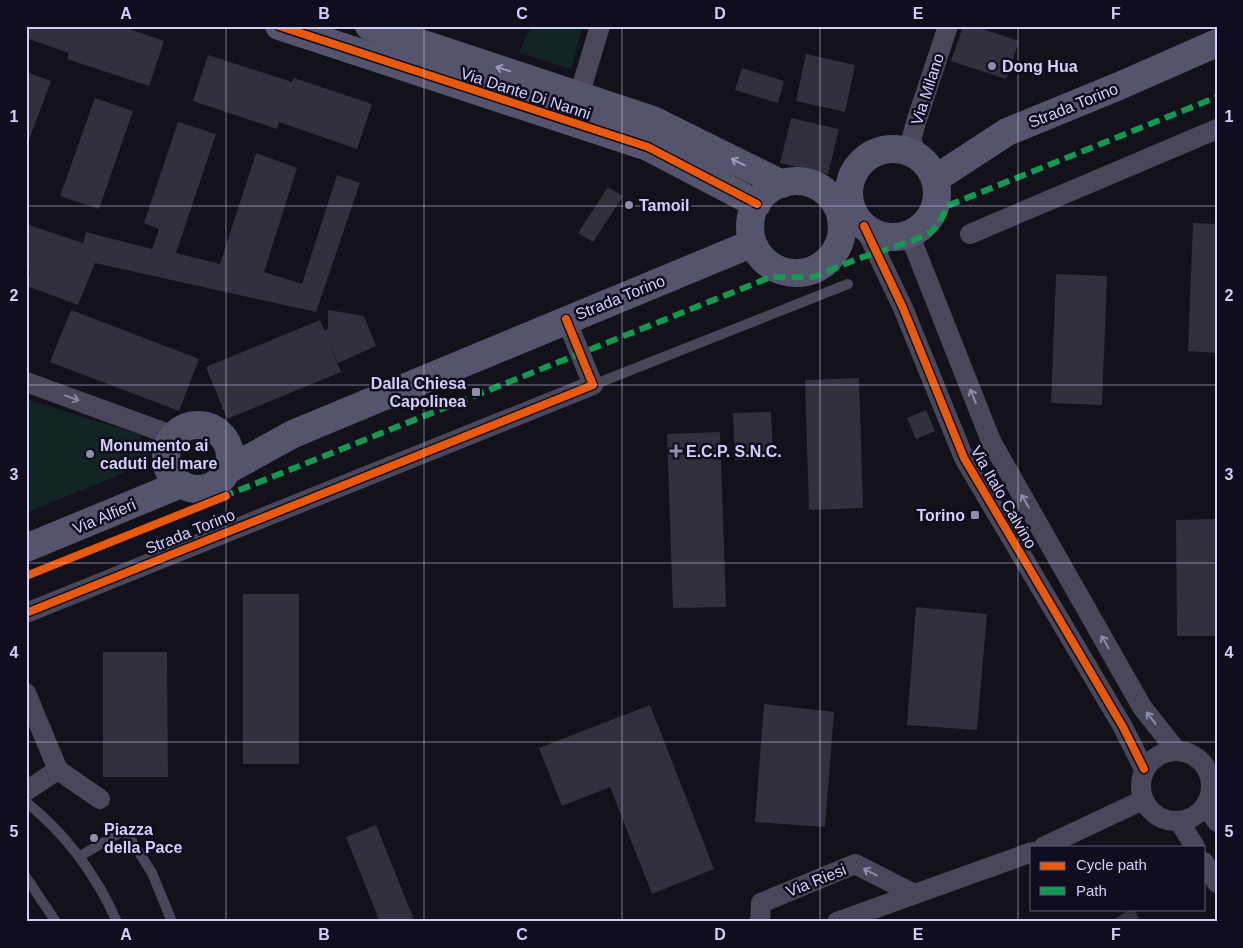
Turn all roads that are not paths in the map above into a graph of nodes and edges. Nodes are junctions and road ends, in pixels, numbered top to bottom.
1 (279, 26) edge
2 (369, 26) edge
3 (600, 26) edge
4 (948, 26) edge
5 (1217, 43) edge
6 (580, 94) junction
7 (571, 123) junction
8 (1217, 129) edge
9 (913, 154) junction
10 (935, 179) junction
11 (782, 184) junction
12 (839, 191) junction
13 (757, 204) junction
14 (853, 230) junction
15 (911, 233) junction
16 (970, 234) dead end
17 (753, 243) junction
18 (848, 284) dead end
19 (566, 319) junction
20 (26, 382) edge
21 (593, 385) junction
22 (293, 434) junction
23 (174, 436) junction
24 (222, 437) junction
25 (226, 471) junction
26 (181, 484) junction
27 (26, 548) edge
28 (26, 613) edge
29 (26, 693) edge
30 (1176, 750) junction
31 (1212, 768) edge
32 (1144, 769) junction
33 (58, 770) junction
34 (26, 791) edge
35 (100, 799) dead end
36 (1143, 800) junction
37 (26, 802) edge
38 (1206, 805) junction
39 (1179, 821) junction
40 (1217, 822) edge
41 (1045, 846) edge
42 (1194, 846) edge
43 (1030, 853) edge
44 (80, 856) junction
45 (1206, 865) edge
46 (26, 877) edge
47 (1217, 883) edge
48 (914, 894) junction
49 (56, 922) edge
50 (117, 922) edge
51 (172, 922) edge
52 (760, 922) edge
53 (838, 922) edge

1 - 7 street, Via Dante Di Nanni
6 -> 2 street, Via Dante Di Nanni
3 - 6 street
4 - 9 street, Via Milano
5 - 10 street, Strada Torino
6 - 7 street
11 -> 6 street, Via Dante Di Nanni
7 - 13 street, Via Dante Di Nanni
8 - 16 street
9 - 10 street
9 - 12 street
10 - 15 street
11 - 12 street
11 - 13 street
12 - 14 street
13 - 17 street
14 - 15 street
14 - 17 street
14 - 32 street, Via Italo Calvino
30 -> 15 street, Via Italo Calvino
17 - 19 street, Strada Torino
18 - 21 lane
19 - 21 street
19 - 22 street, Strada Torino
20 -> 23 street
21 - 28 street, Strada Torino
22 - 24 street, Strada Torino
22 - 25 street, Strada Torino
23 - 24 street
23 - 26 street
24 - 25 street
25 - 26 street
26 - 27 street, Via Alfieri
29 - 33 street
30 - 31 street
30 - 32 street
31 - 38 street
32 - 36 street
33 - 34 street
33 - 35 street
36 - 39 street
36 - 41 street
37 - 44 lane
38 - 39 street
38 - 40 street
39 - 42 street
43 - 48 street
44 - 50 lane
44 - 51 lane
45 - 47 street
46 - 49 lane
48 -> 52 street, Via Riesi
48 - 53 street

